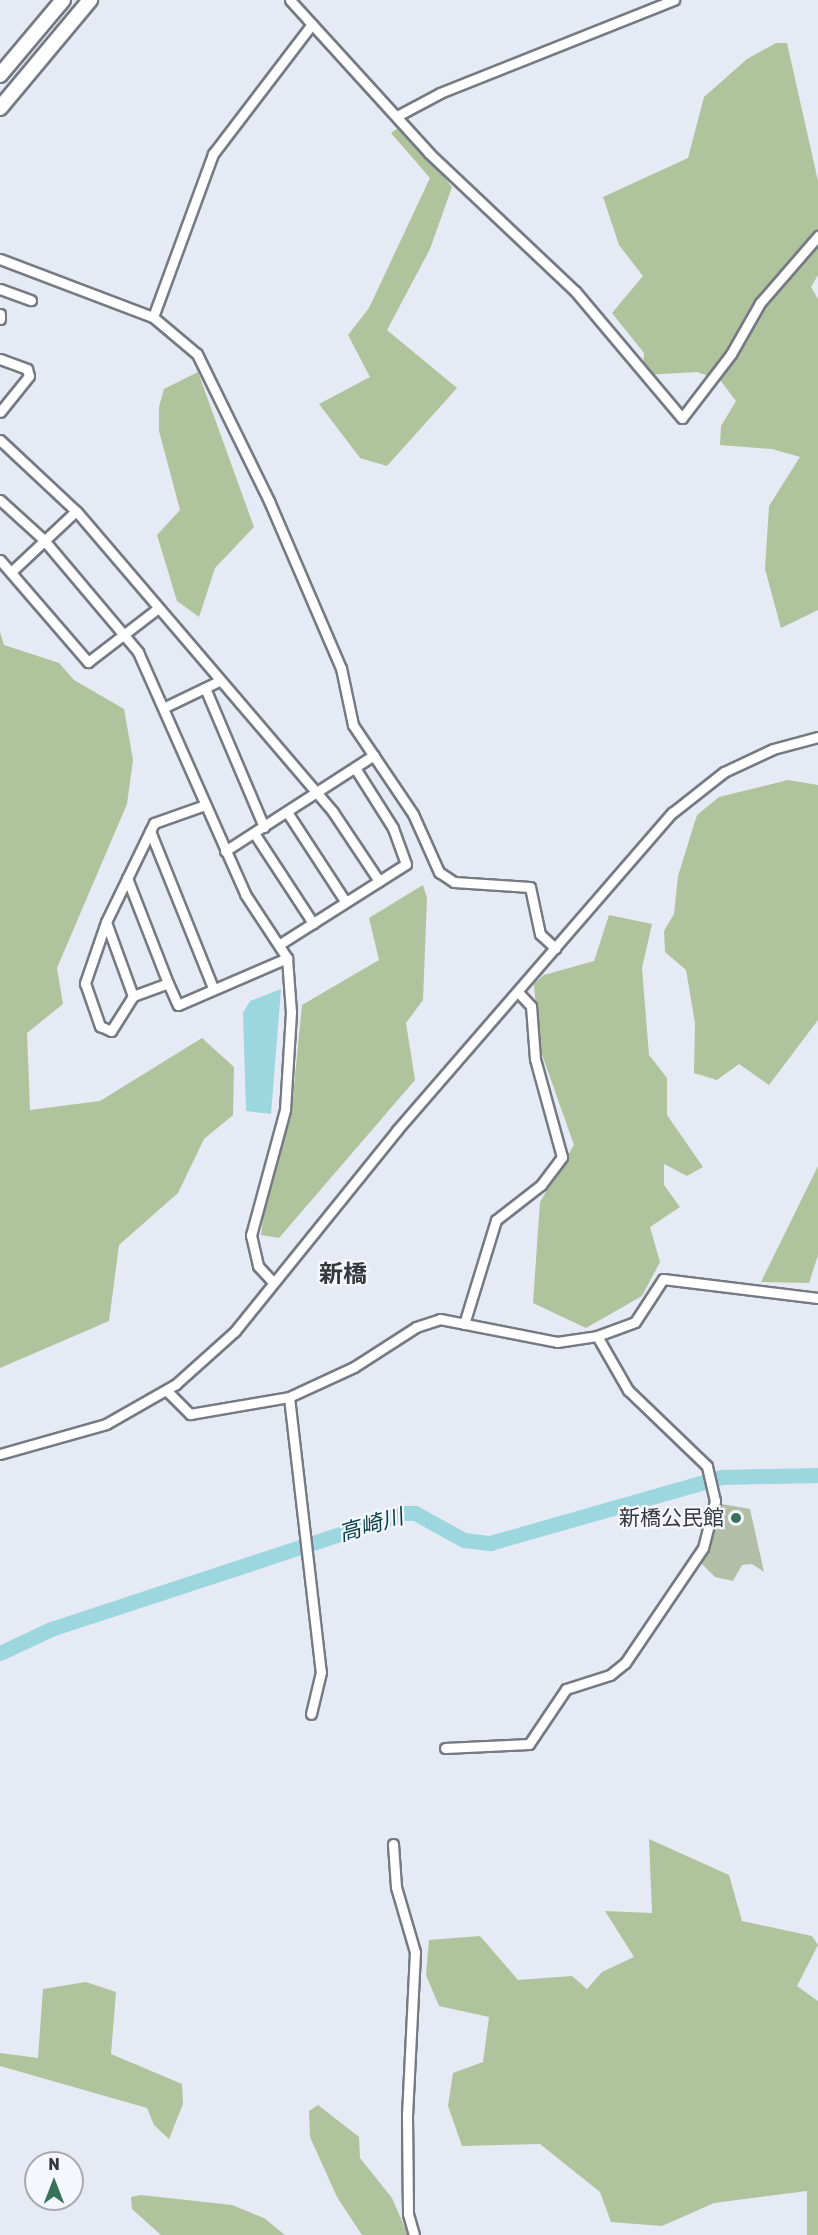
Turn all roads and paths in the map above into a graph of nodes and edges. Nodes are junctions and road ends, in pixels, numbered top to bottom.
1 (63, 0) edge
2 (90, 0) edge
3 (290, 0) edge
4 (674, 0) edge
5 (312, 24) junction
6 (0, 75) edge
7 (0, 108) edge
8 (396, 117) junction
9 (818, 236) edge
10 (0, 259) edge
11 (0, 289) edge
12 (31, 300) dead end
13 (0, 314) edge
14 (153, 317) junction
15 (0, 319) edge
16 (0, 359) edge
17 (0, 412) edge
18 (0, 440) edge
19 (0, 500) edge
20 (76, 511) junction
21 (42, 539) junction
22 (0, 560) edge
23 (11, 572) junction
24 (156, 609) junction
25 (124, 634) junction
26 (219, 681) junction
27 (205, 688) junction
28 (165, 707) junction
29 (818, 737) edge
30 (374, 755) junction
31 (355, 768) junction
32 (318, 794) junction
33 (205, 805) junction
34 (287, 812) junction
35 (264, 827) junction
36 (150, 831) junction
37 (254, 833) junction
38 (225, 851) junction
39 (127, 878) junction
40 (379, 881) junction
41 (345, 901) junction
42 (106, 922) junction
43 (313, 923) junction
44 (280, 944) junction
45 (555, 948) junction
46 (287, 958) junction
47 (168, 983) junction
48 (213, 988) junction
49 (519, 993) junction
50 (133, 996) junction
51 (273, 1282) junction
52 (818, 1298) edge
53 (464, 1324) junction
54 (597, 1336) junction
55 (167, 1391) junction
56 (289, 1397) junction
57 (0, 1454) edge
58 (311, 1714) dead end
59 (445, 1748) dead end
60 (393, 1844) dead end
61 (414, 2235) edge

1 - 6 highway
2 - 7 highway
3 - 5 street
4 - 8 street
5 - 8 street
5 - 14 street
8 - 9 street
10 - 14 street
11 - 12 street
13 - 15 street
14 - 30 street
16 - 17 street
18 - 20 street
19 - 21 street
20 - 21 street
20 - 24 street
21 - 23 street
21 - 25 street
22 - 23 street
23 - 25 street
24 - 25 street
24 - 26 street
25 - 28 street
26 - 27 street
26 - 32 street
27 - 28 street
27 - 35 street
28 - 33 street
29 - 45 street
30 - 31 street
30 - 45 street
31 - 32 street
31 - 40 street
32 - 34 street
32 - 40 street
33 - 36 street
33 - 38 street
34 - 35 street
34 - 41 street
35 - 37 street
36 - 39 street
36 - 48 street
37 - 38 street
37 - 43 street
38 - 44 street
39 - 42 street
39 - 47 street
40 - 41 street
41 - 43 street
42 - 50 street
42 - 50 street
43 - 44 street
44 - 46 street
45 - 49 street
46 - 48 street
46 - 51 street
47 - 48 street
47 - 50 street
49 - 51 street
49 - 53 street
51 - 55 street
52 - 54 street
53 - 54 street
53 - 56 street
54 - 59 street
55 - 56 street
55 - 57 street
56 - 58 street
60 - 61 street

